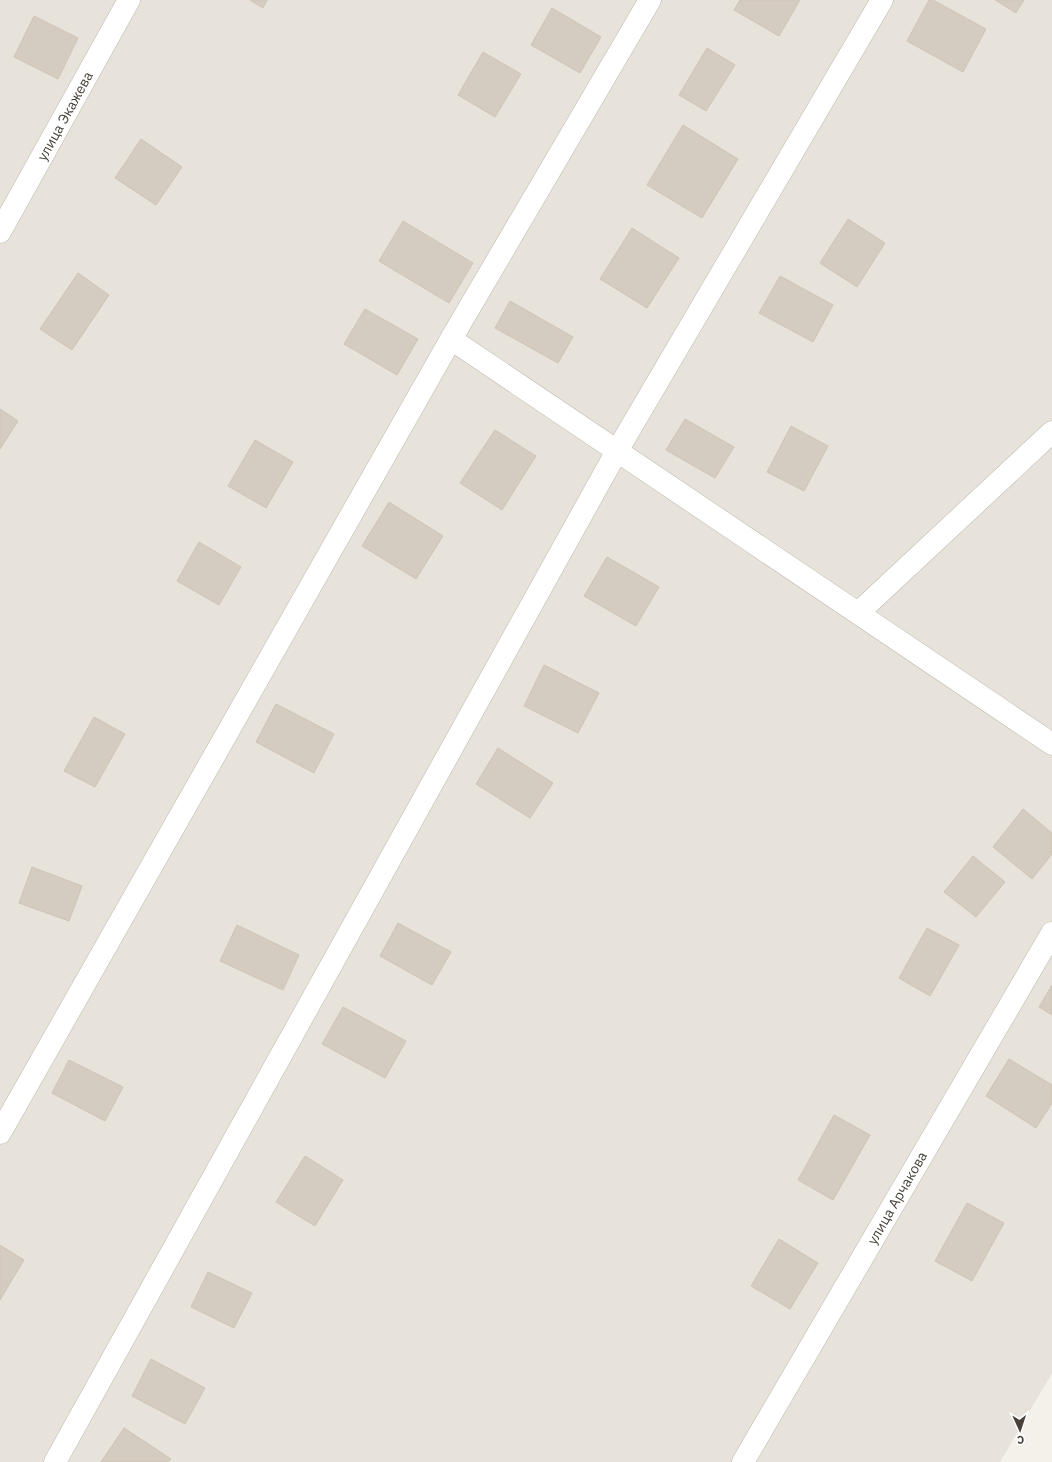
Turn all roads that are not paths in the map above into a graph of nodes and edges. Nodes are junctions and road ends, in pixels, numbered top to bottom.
1 (129, 0) edge
2 (650, 0) edge
3 (882, 0) edge
4 (0, 232) edge
5 (451, 340) junction
6 (1052, 432) edge
7 (617, 451) junction
8 (858, 613) junction
9 (1052, 744) edge
10 (1052, 934) edge
11 (0, 1133) edge
12 (55, 1462) edge
13 (743, 1462) edge

1 - 4 street, улица Экажева
2 - 5 street
3 - 7 street
5 - 7 street
5 - 11 street
6 - 8 street
7 - 8 street
7 - 12 street
8 - 9 street
10 - 13 street, улица Арчакова

